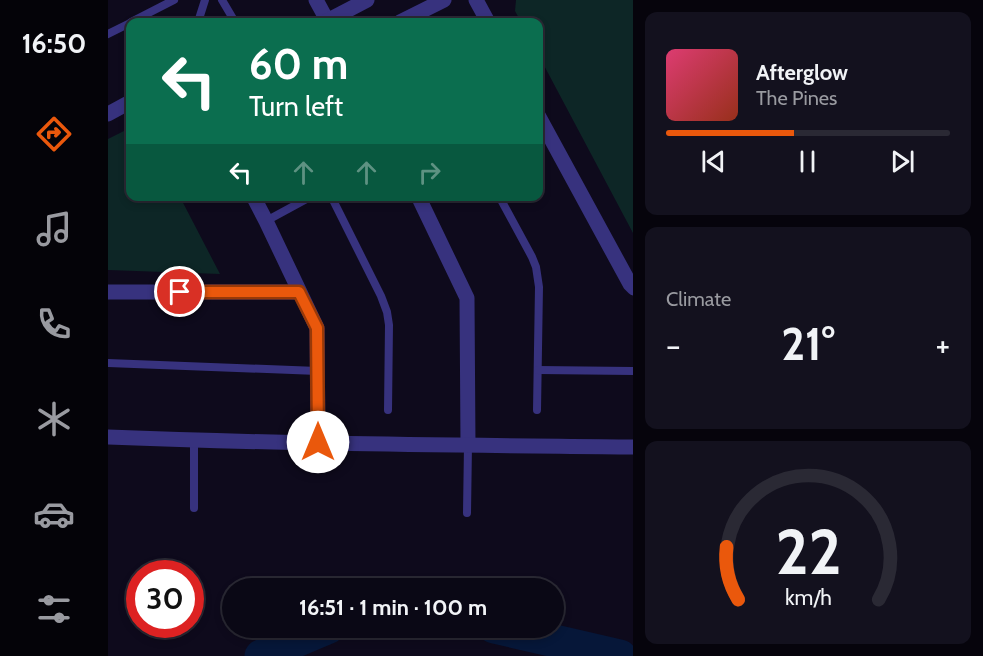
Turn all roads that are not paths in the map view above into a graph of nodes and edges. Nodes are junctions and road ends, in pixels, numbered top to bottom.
1 (174, 0) edge
2 (205, 0) edge
3 (222, 0) edge
4 (316, 0) edge
5 (367, 0) edge
6 (444, 0) edge
7 (476, 0) edge
8 (140, 18) edge
9 (199, 18) edge
10 (233, 18) edge
11 (325, 18) edge
12 (334, 18) edge
13 (410, 18) edge
14 (486, 18) edge
15 (126, 25) edge
16 (108, 34) edge
17 (126, 104) edge
18 (108, 114) edge
19 (543, 125) edge
20 (256, 201) edge
21 (303, 201) edge
22 (334, 201) edge
23 (420, 201) edge
24 (502, 201) edge
25 (266, 221) junction
26 (633, 288) edge
27 (108, 292) edge
28 (299, 292) junction
29 (108, 363) edge
30 (318, 370) junction
31 (538, 370) junction
32 (633, 371) edge
33 (388, 410) dead end
34 (537, 410) dead end
35 (108, 437) edge
36 (194, 440) junction
37 (318, 442) junction
38 (468, 445) junction
39 (633, 447) edge
40 (194, 508) dead end
41 (467, 513) dead end

1 - 8 lane
2 - 9 lane
3 - 10 lane
4 - 11 street
5 - 12 street
6 - 13 street
7 - 14 street
15 - 16 lane
17 - 18 street
19 - 26 street
20 - 25 street
21 - 25 lane
22 - 33 lane
23 - 38 street
24 - 31 lane
25 - 28 street
27 - 28 street
28 - 30 street
29 - 30 lane
30 - 37 street
31 - 32 lane
31 - 34 lane
35 - 36 street
36 - 37 street
36 - 40 lane
37 - 38 street
38 - 39 street
38 - 41 lane

